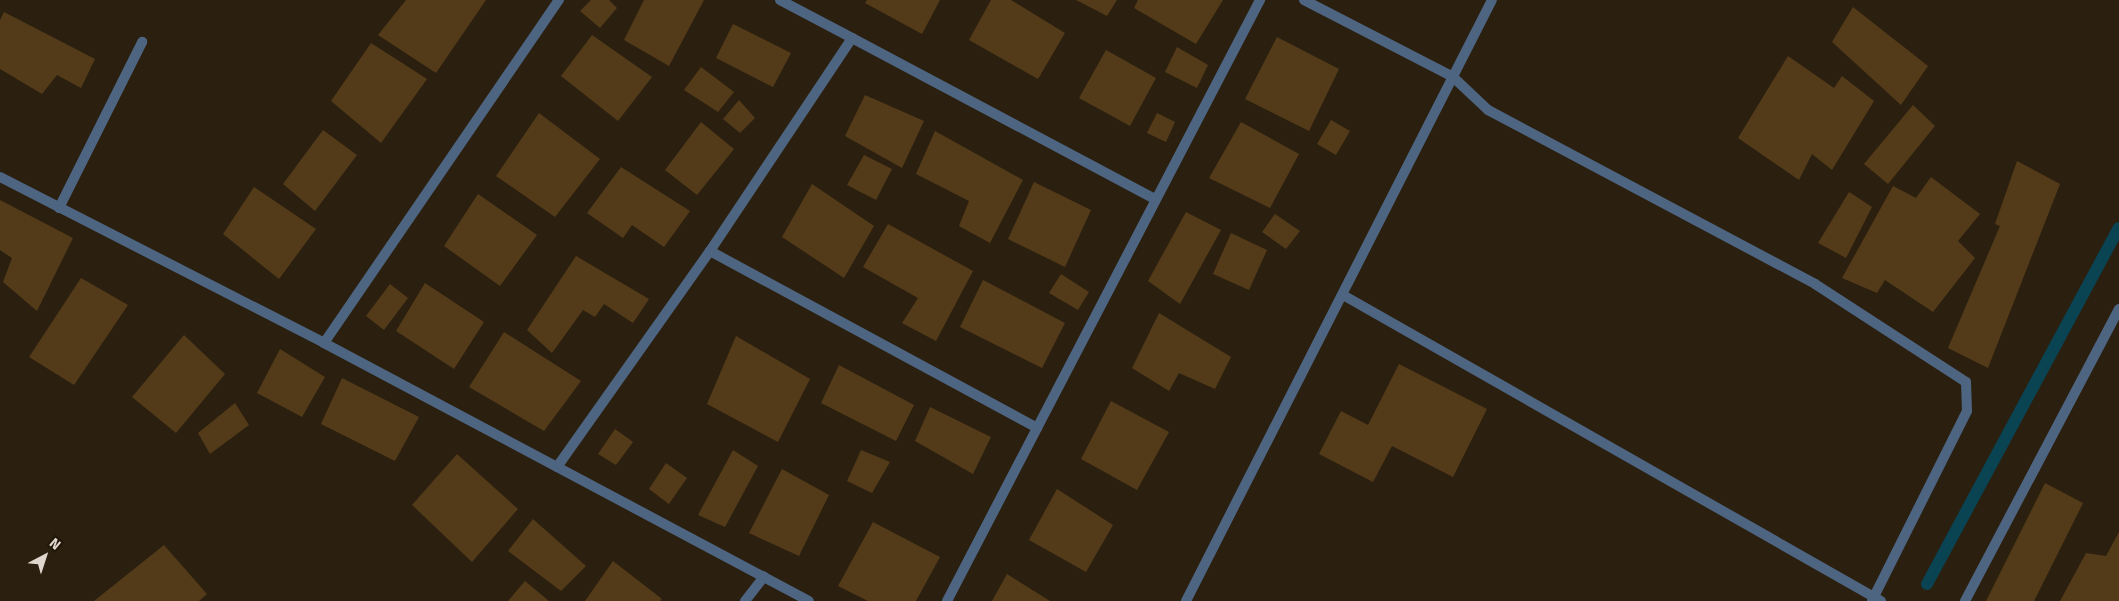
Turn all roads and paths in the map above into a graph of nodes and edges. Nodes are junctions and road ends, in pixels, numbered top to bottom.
1 (559, 0) edge
2 (780, 0) edge
3 (1260, 0) edge
4 (1304, 0) edge
5 (1492, 0) edge
6 (852, 38) junction
7 (142, 42) dead end
8 (1453, 78) junction
9 (0, 177) edge
10 (1155, 199) junction
11 (59, 208) junction
12 (710, 251) junction
13 (1342, 295) junction
14 (2119, 309) edge
15 (324, 343) junction
16 (1037, 428) junction
17 (557, 467) junction
18 (764, 577) junction
19 (1876, 600) edge
20 (745, 601) edge
21 (808, 601) edge
22 (947, 601) edge
23 (1186, 601) edge
24 (1964, 601) edge

1 - 15 street
2 - 6 street
3 - 10 street
4 - 8 street
5 - 8 street
6 - 10 street
6 - 12 street
7 - 11 street
8 - 13 street
8 - 19 street
9 - 11 street
10 - 16 street
11 - 15 street
12 - 16 street
12 - 17 street
13 - 19 street
13 - 23 street
14 - 24 street
15 - 17 street
16 - 22 street
17 - 18 street
18 - 20 street
18 - 21 street

